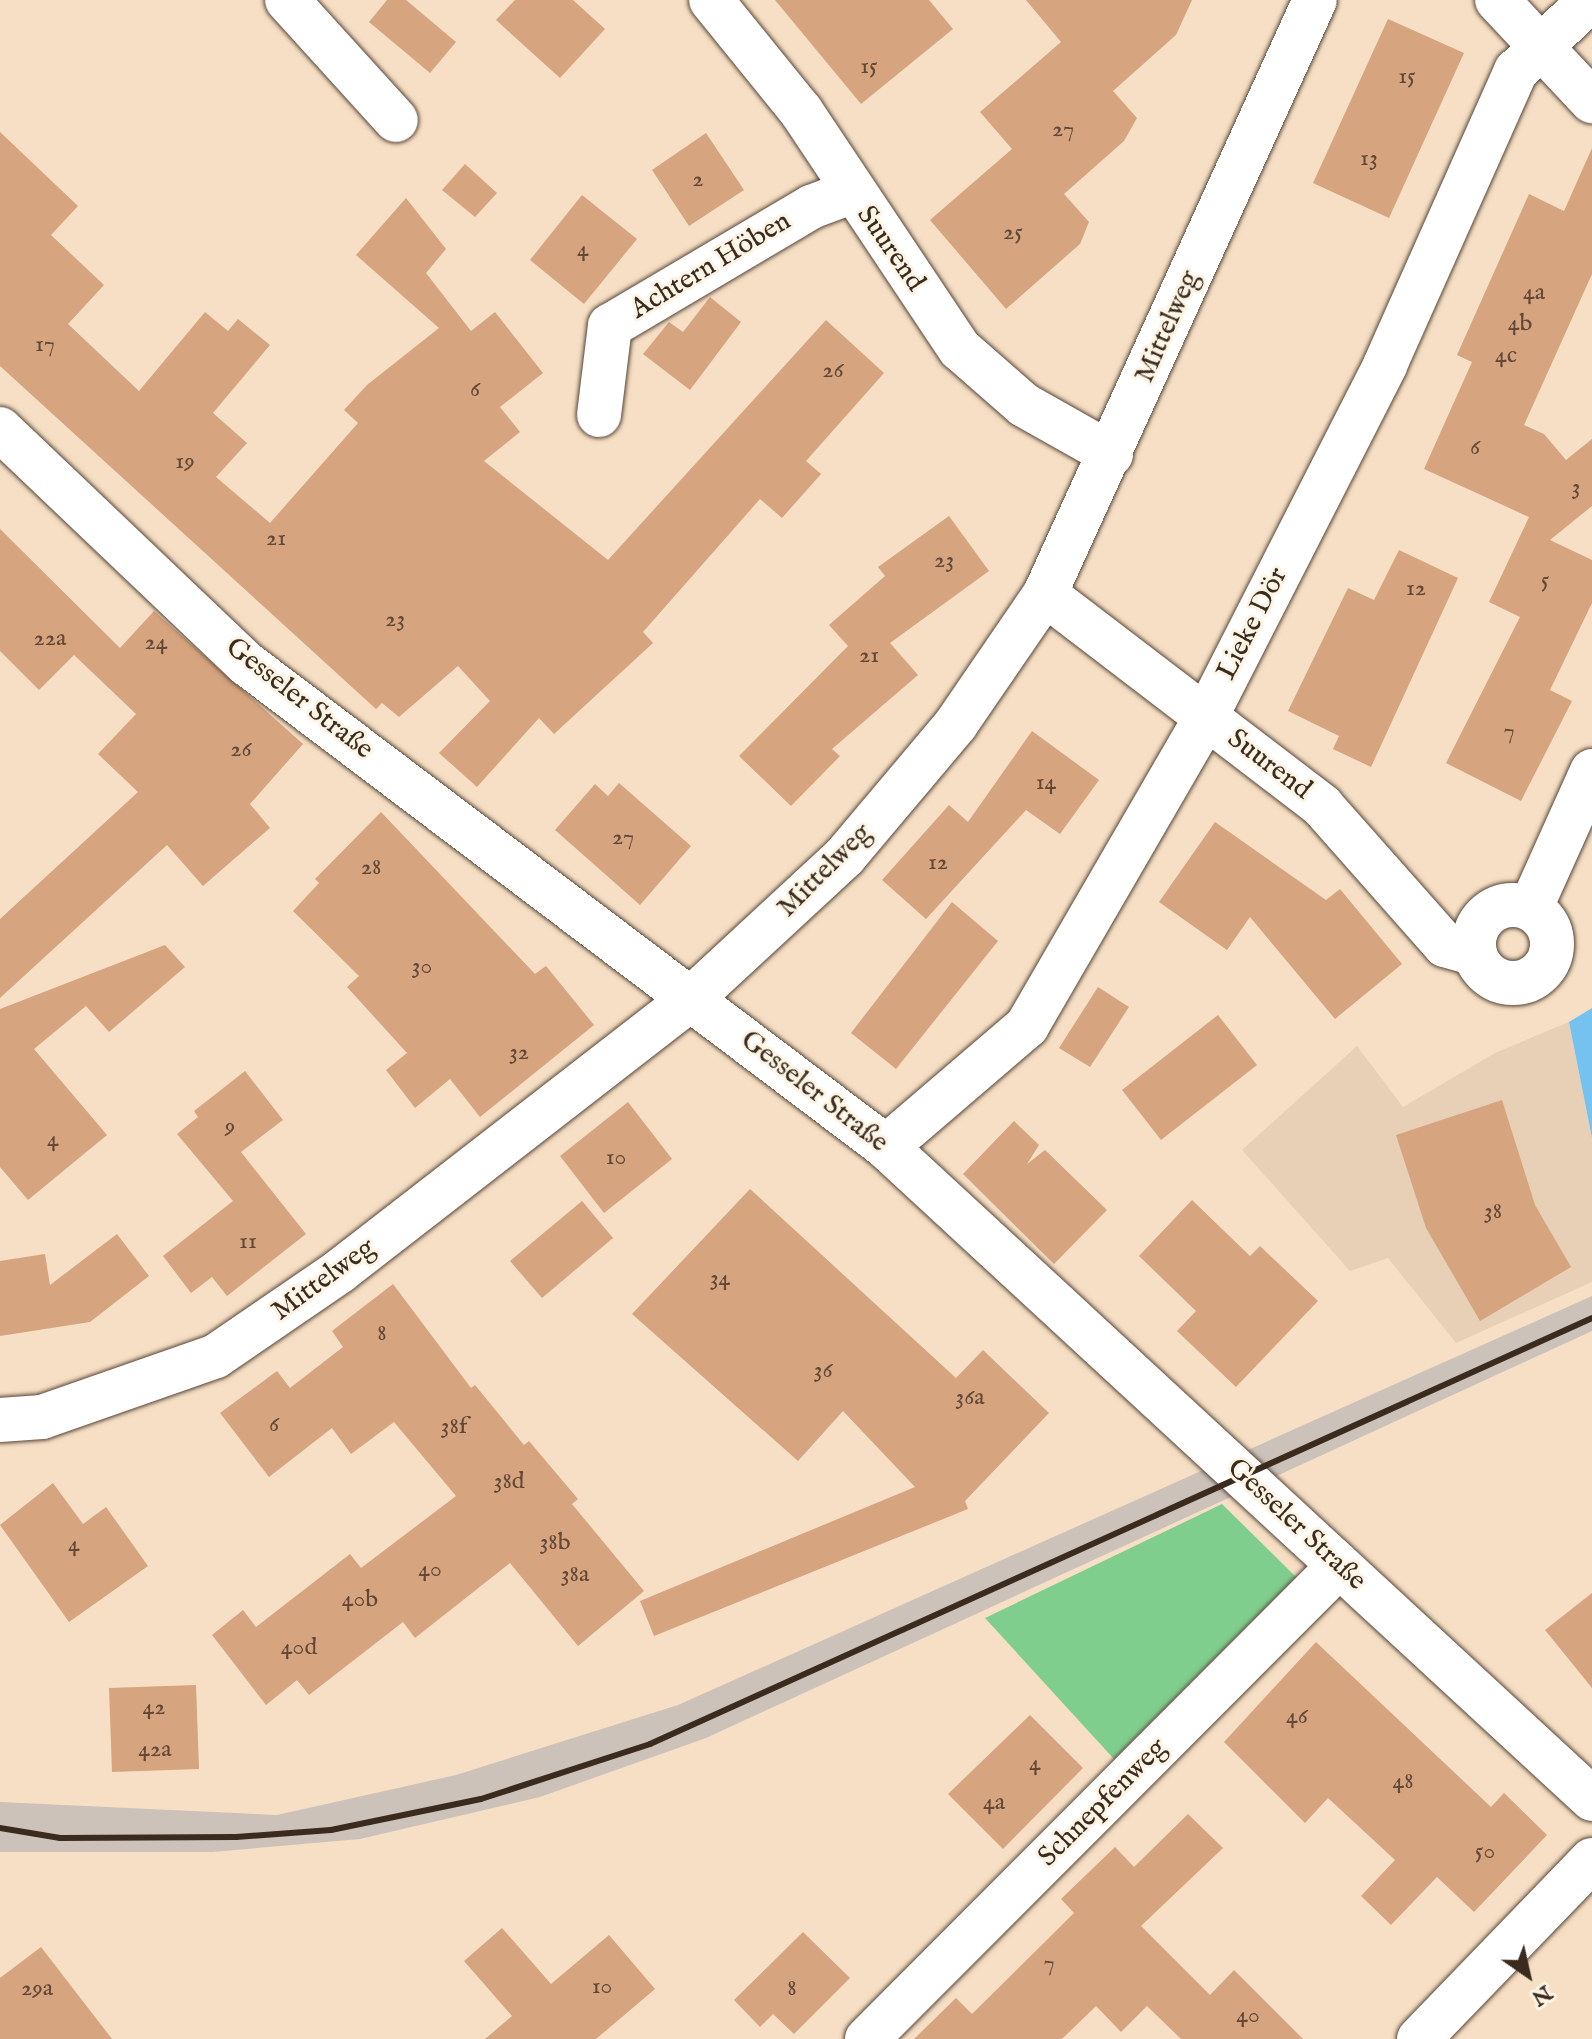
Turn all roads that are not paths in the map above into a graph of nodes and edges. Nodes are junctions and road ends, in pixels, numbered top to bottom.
1 (287, 0) edge
2 (711, 0) edge
3 (1315, 0) edge
4 (1497, 0) edge
5 (1590, 0) edge
6 (1542, 48) junction
7 (1592, 101) edge
8 (396, 120) dead end
9 (851, 192) junction
10 (599, 415) dead end
11 (0, 429) edge
12 (1111, 454) junction
13 (1045, 594) junction
14 (1206, 717) junction
15 (1592, 771) edge
16 (1531, 907) junction
17 (1473, 953) junction
18 (693, 997) junction
19 (886, 1147) junction
20 (0, 1420) edge
21 (1339, 1566) junction
22 (1592, 1799) edge
23 (1592, 1860) edge
24 (867, 2039) edge
25 (1419, 2039) edge

1 - 8 street
2 - 9 street, Suurend
3 - 12 street, Mittelweg
4 - 6 street
5 - 6 street, Lieke Dör
6 - 7 street
6 - 14 street, Lieke Dör
9 - 10 street, Achtern Höben
9 - 12 street, Suurend
11 - 18 street, Gesseler Straße
12 - 13 street, Mittelweg
13 - 14 street, Suurend
13 - 18 street, Mittelweg
14 - 17 street, Suurend
14 - 19 street, Lieke Dör
15 - 16 street
16 - 17 street
16 - 17 street
18 - 19 street, Gesseler Straße
18 - 20 street, Mittelweg
19 - 21 street, Gesseler Straße
21 - 22 street, Gesseler Straße
21 - 24 street, Schnepfenweg
23 - 25 street

